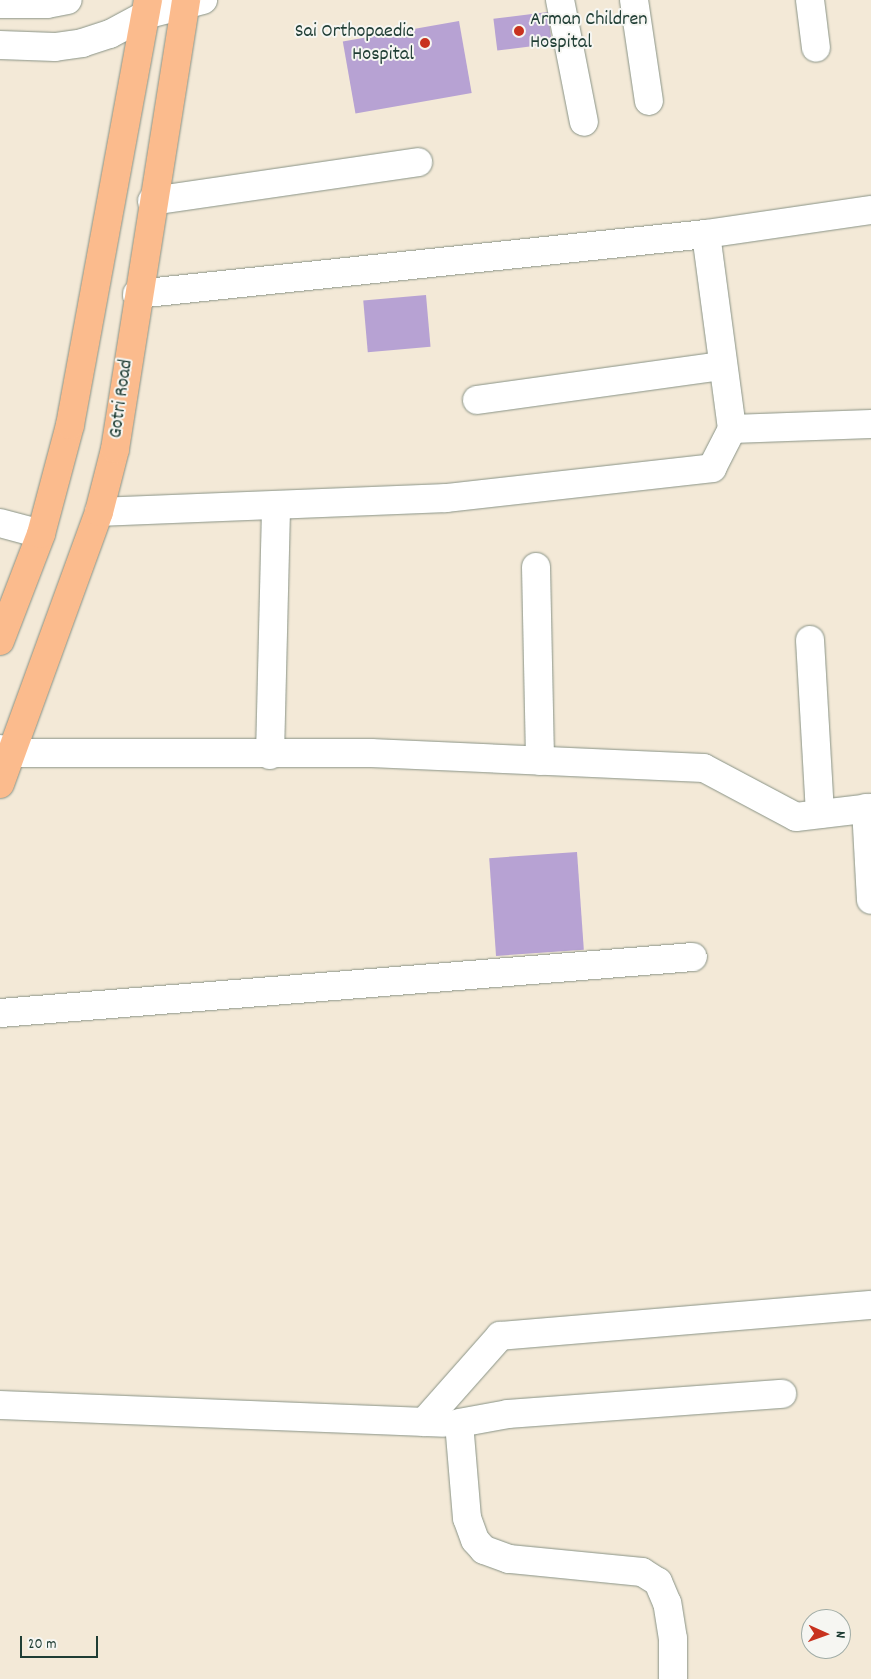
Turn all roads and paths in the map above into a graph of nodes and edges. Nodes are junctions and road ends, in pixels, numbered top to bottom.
1 (68, 0) edge
2 (560, 0) edge
3 (634, 0) edge
4 (810, 0) edge
5 (192, 1) edge
6 (0, 4) edge
7 (147, 8) edge
8 (0, 45) edge
9 (816, 48) dead end
10 (649, 101) dead end
11 (584, 122) dead end
12 (418, 162) dead end
13 (152, 201) junction
14 (871, 210) edge
15 (706, 234) junction
16 (137, 294) junction
17 (724, 366) junction
18 (477, 400) dead end
19 (871, 424) edge
20 (732, 429) junction
21 (276, 506) junction
22 (100, 512) junction
23 (0, 523) edge
24 (41, 534) junction
25 (536, 567) dead end
26 (810, 640) dead end
27 (0, 641) edge
28 (6, 751) edge
29 (270, 755) junction
30 (540, 761) junction
31 (0, 784) edge
32 (869, 808) edge
33 (820, 814) junction
34 (871, 900) edge
35 (694, 957) dead end
36 (0, 1013) edge
37 (871, 1305) edge
38 (782, 1394) dead end
39 (0, 1405) edge
40 (424, 1422) junction
41 (459, 1423) junction
42 (673, 1679) edge

1 - 6 street
2 - 11 street
3 - 10 street
4 - 9 street
5 - 7 street
5 - 13 main road, Gotri Road
7 - 8 street
7 - 24 main road
12 - 13 street
13 - 16 main road, Gotri Road
14 - 15 street
15 - 16 street
15 - 17 street
16 - 22 main road, Gotri Road
17 - 18 street
17 - 20 street
19 - 20 street
20 - 21 street
21 - 22 street
21 - 29 street
22 - 28 main road, Gotri Road
23 - 24 street
24 - 27 main road
25 - 30 street
26 - 33 street
28 - 29 street
28 - 31 main road, Gotri Road
29 - 30 street
30 - 33 street
32 - 33 street
32 - 34 street
35 - 36 street
37 - 40 street
38 - 41 street
39 - 40 street
40 - 41 street
41 - 42 street

